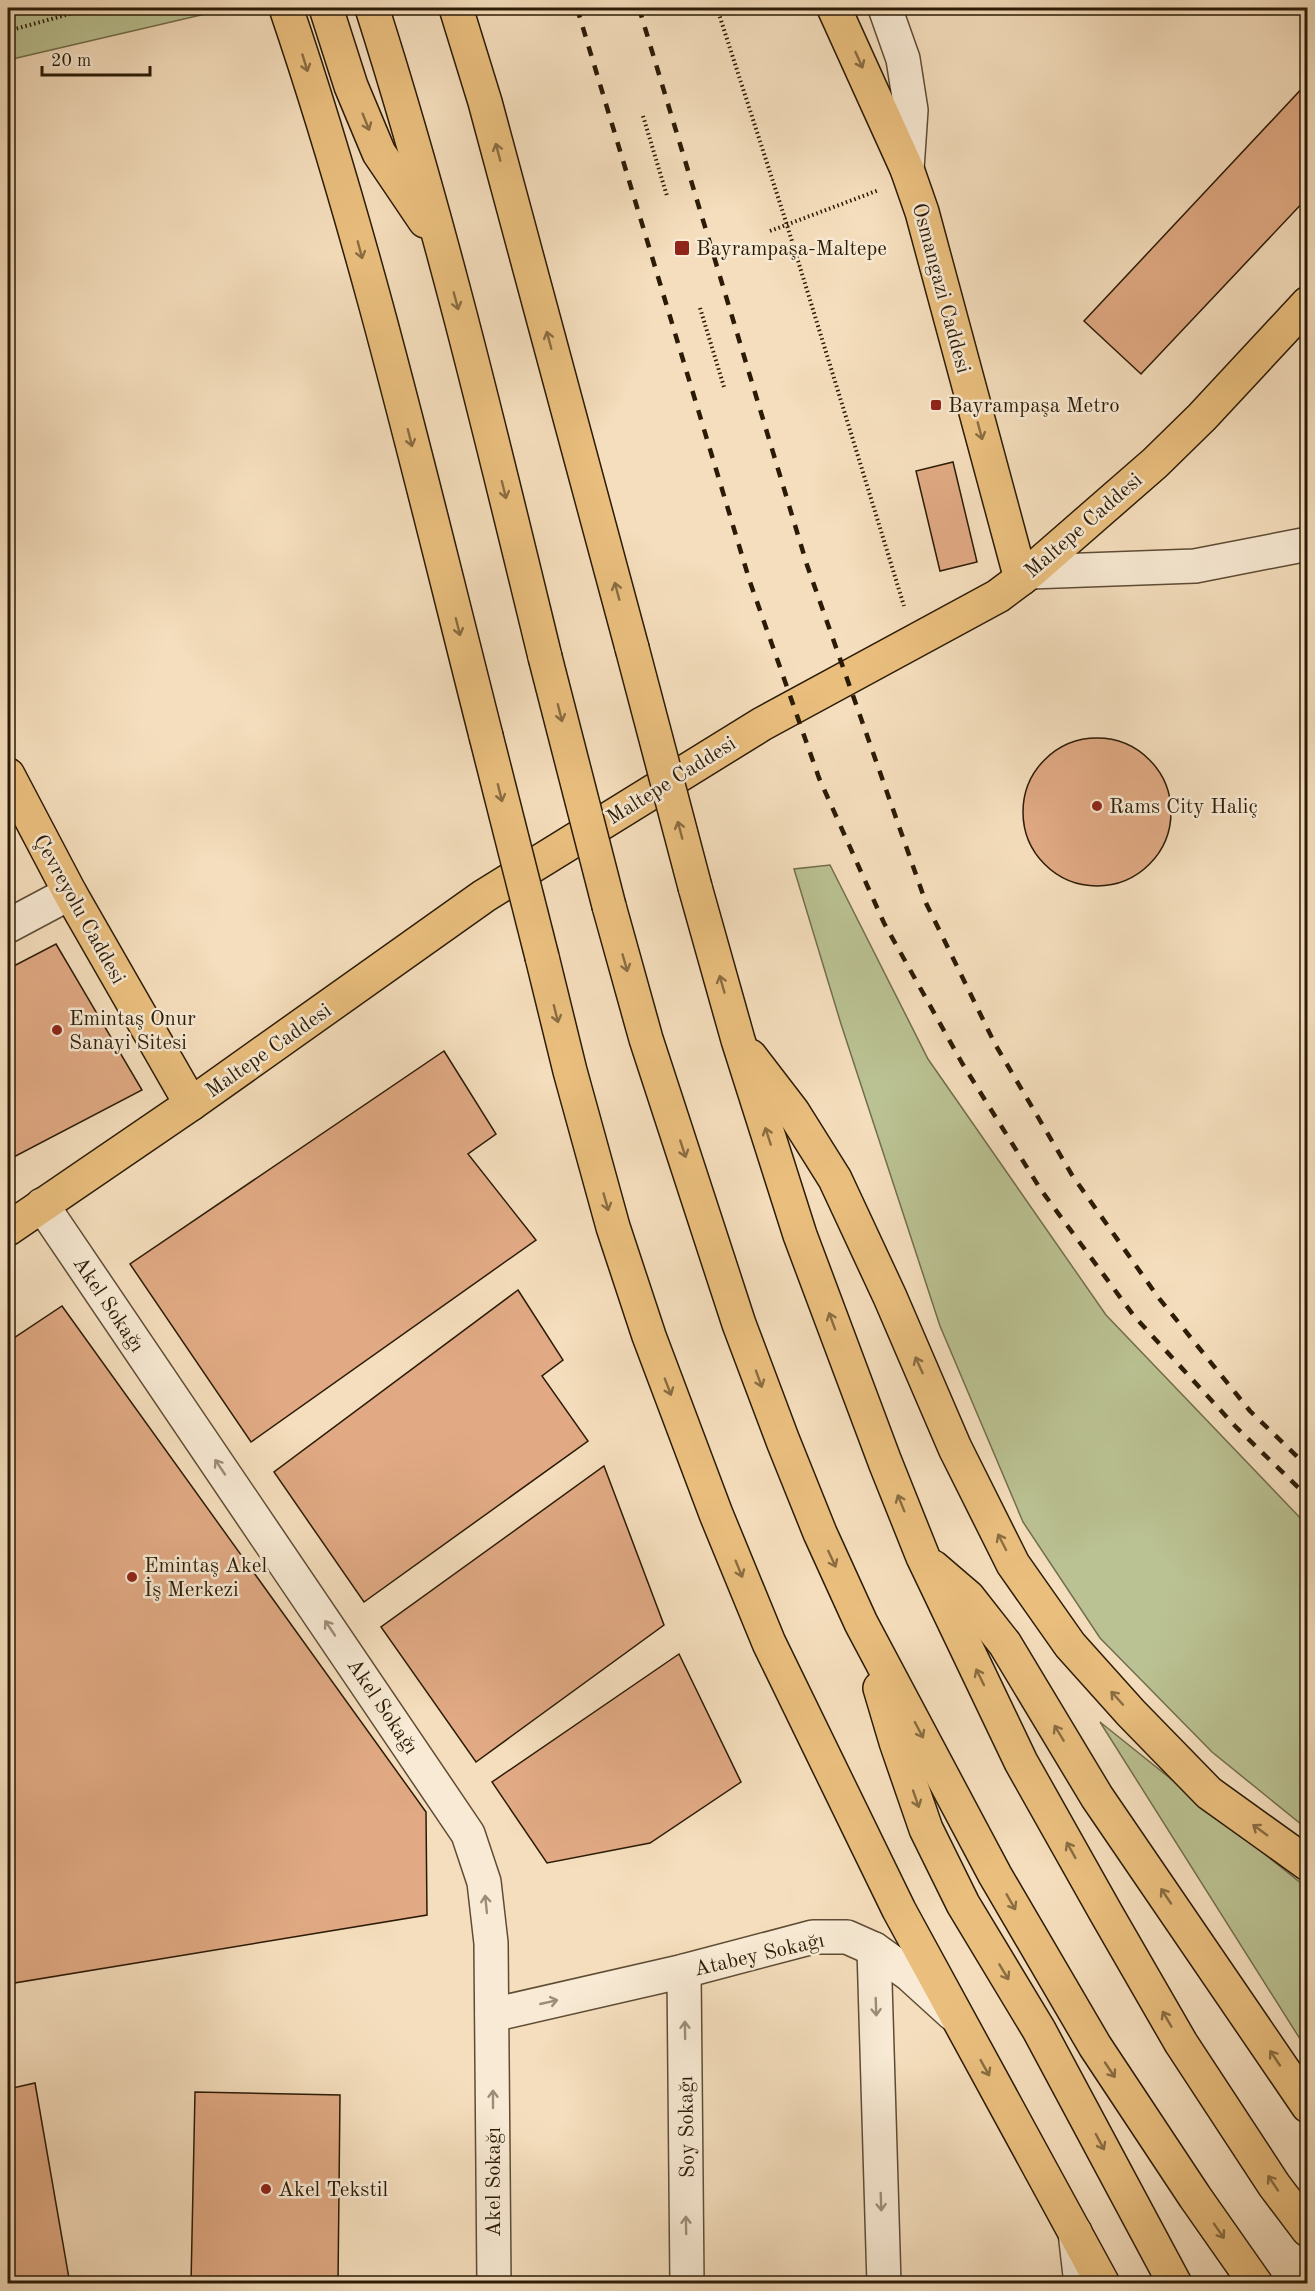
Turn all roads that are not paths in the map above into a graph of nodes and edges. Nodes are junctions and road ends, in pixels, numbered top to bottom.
1 (286, 8) edge
2 (326, 8) edge
3 (372, 8) edge
4 (456, 8) edge
5 (478, 8) edge
6 (834, 8) edge
7 (885, 8) edge
8 (485, 102) junction
9 (907, 169) junction
10 (441, 245) junction
11 (1308, 303) edge
12 (1308, 544) edge
13 (1025, 576) junction
14 (8, 775) edge
15 (70, 893) junction
16 (8, 926) edge
17 (738, 1040) junction
18 (191, 1104) junction
19 (42, 1205) junction
20 (8, 1229) edge
21 (923, 1557) junction
22 (861, 1623) junction
23 (1308, 1864) edge
24 (874, 1949) junction
25 (684, 1971) junction
26 (492, 2015) junction
27 (957, 2017) junction
28 (1308, 2106) edge
29 (1308, 2230) edge
30 (1076, 2232) junction
31 (494, 2283) edge
32 (687, 2283) edge
33 (884, 2283) edge
34 (1081, 2283) edge
35 (1103, 2283) edge
36 (1175, 2283) edge
37 (1256, 2283) edge

1 -> 27 main road, bridge
2 -> 10 main road
3 - 10 main road
4 - 8 main road
5 - 8 main road
6 -> 9 main road, Osmangazi Caddesi
7 - 9 street
17 -> 8 main road, bridge
9 -> 13 main road, Osmangazi Caddesi
10 -> 22 main road, bridge
11 - 13 main road, Maltepe Caddesi
12 - 13 street
13 - 18 main road, Maltepe Caddesi
14 - 15 main road, Çevreyolu Caddesi
15 - 16 street
15 - 18 main road, Çevreyolu Caddesi
21 -> 17 main road
23 -> 17 main road
18 - 19 main road, Maltepe Caddesi
19 - 20 main road, Maltepe Caddesi
26 -> 19 street, Akel Sokağı
28 -> 21 main road
29 -> 21 main road
22 -> 36 main road
22 -> 37 main road
24 - 25 street, Atabey Sokağı
24 - 27 street, Atabey Sokağı
24 -> 33 street
26 -> 25 street, Atabey Sokağı
32 -> 25 street, Soy Sokağı
31 -> 26 street, Akel Sokağı
27 -> 30 main road
30 - 34 street
30 - 35 main road

